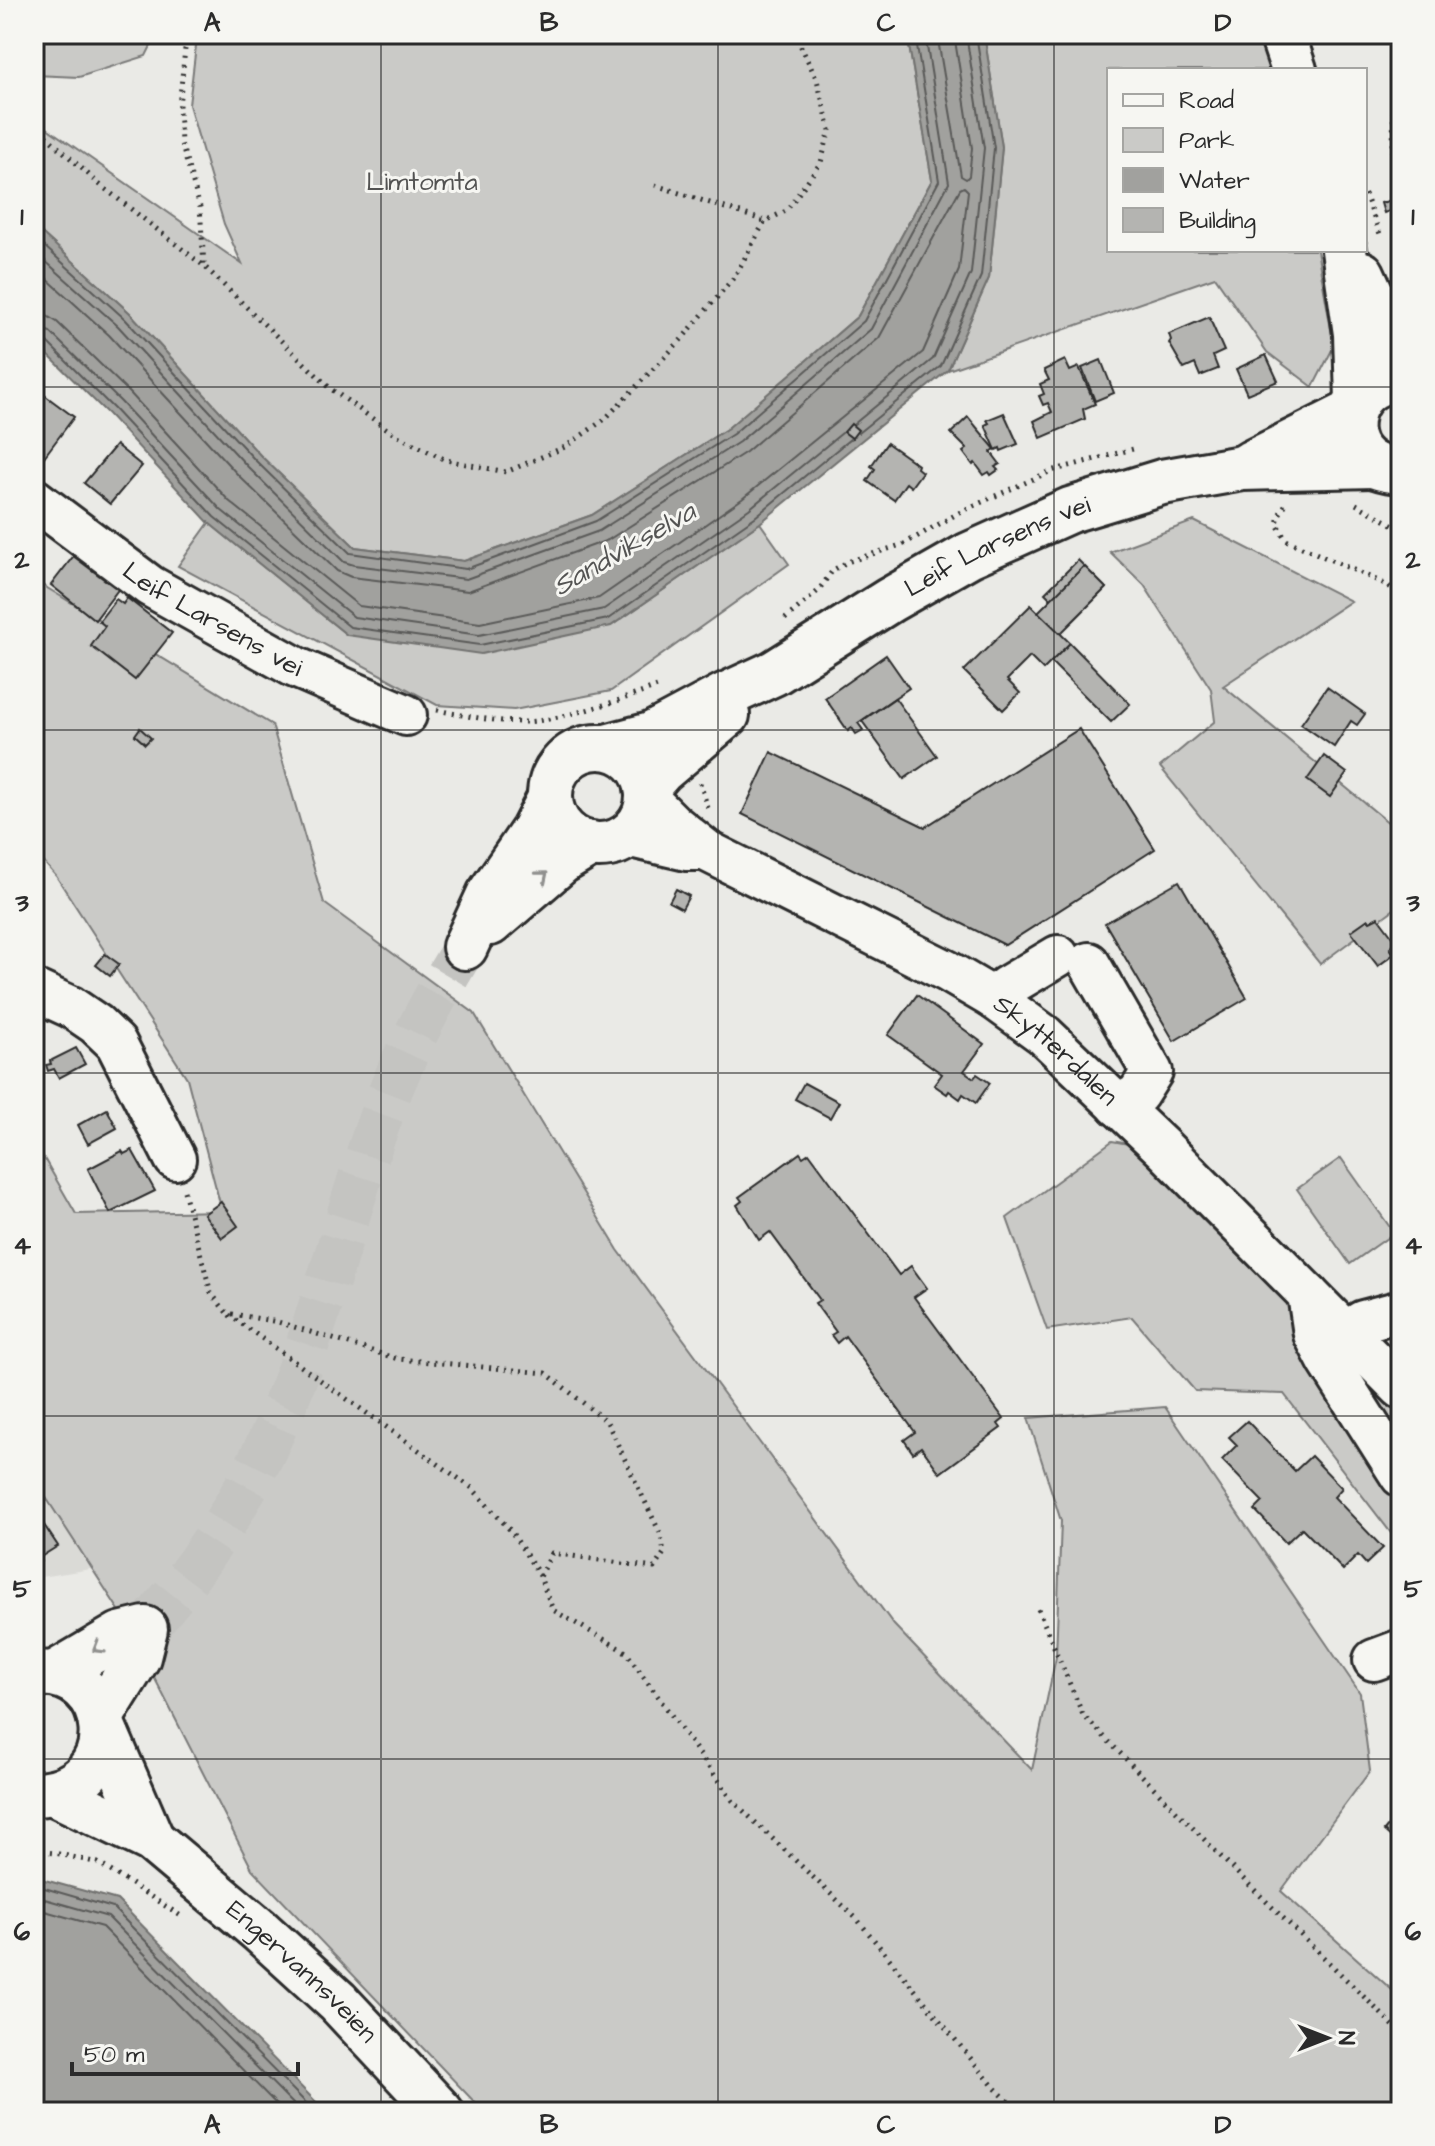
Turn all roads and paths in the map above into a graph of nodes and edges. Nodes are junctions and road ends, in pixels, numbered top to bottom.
1 (191, 34) edge
2 (795, 34) edge
3 (1282, 34) edge
4 (1400, 34) edge
5 (1293, 68) edge
6 (34, 125) edge
7 (655, 185) dead end
8 (1401, 189) edge
9 (765, 221) junction
10 (1344, 252) edge
11 (1352, 252) edge
12 (204, 266) junction
13 (1401, 359) edge
14 (1401, 381) edge
15 (1355, 406) junction
16 (1242, 468) junction
17 (1393, 470) edge
18 (34, 499) edge
19 (1289, 502) dead end
20 (1348, 502) dead end
21 (1401, 529) edge
22 (826, 578) dead end
23 (1401, 594) edge
24 (782, 622) dead end
25 (774, 673) junction
26 (661, 686) dead end
27 (406, 715) joint
28 (606, 747) junction
29 (699, 780) dead end
30 (648, 793) junction
31 (550, 798) junction
32 (710, 836) junction
33 (609, 840) junction
34 (34, 990) edge
35 (993, 998) junction
36 (1118, 1106) junction
37 (175, 1159) joint
38 (1308, 1294) junction
39 (1401, 1311) edge
40 (227, 1313) junction
41 (1345, 1332) junction
42 (1401, 1388) edge
43 (1401, 1476) edge
44 (540, 1577) junction
45 (1038, 1609) dead end
46 (42, 1672) edge
47 (101, 1721) junction
48 (44, 1793) edge
49 (152, 1840) junction
50 (34, 1851) edge
51 (189, 1921) dead end
52 (1401, 2033) edge
53 (441, 2112) edge
54 (1019, 2112) edge

1 - 12 path
2 - 9 path
3 - 5 main road
4 - 8 path
6 - 12 path
7 - 9 path
9 - 12 path
10 - 15 main road
11 - 13 main road
14 - 15 main road, Leif Larsens vei
15 - 16 main road, Leif Larsens vei
15 - 17 main road
16 - 17 main road, Leif Larsens vei
16 - 25 main road, Leif Larsens vei
18 - 27 street, Leif Larsens vei
19 - 23 path
20 - 21 path
22 - 24 path
25 - 28 main road, Leif Larsens vei
25 - 30 main road, Leif Larsens vei
26 - 27 path
28 - 30 main road
28 - 31 main road
29 - 32 path
30 - 32 street, Skytterdalen
30 - 33 main road
31 - 33 main road
31 -> 33 main road
32 - 33 street, Skytterdalen
32 - 35 street, Skytterdalen
34 - 37 street
35 - 36 street, Skytterdalen
35 - 36 street
36 - 38 street, Skytterdalen
37 - 40 path
38 - 41 street, Skytterdalen
38 - 43 street
39 - 41 street
40 - 44 path
40 - 44 path
41 - 42 street, Skytterdalen
44 - 54 path
45 - 52 path
46 - 47 main road, Engervannsveien
47 -> 46 main road
47 - 48 main road
47 - 49 main road, Engervannsveien
48 - 49 main road, Engervannsveien
49 - 53 main road, Engervannsveien
50 - 51 path

